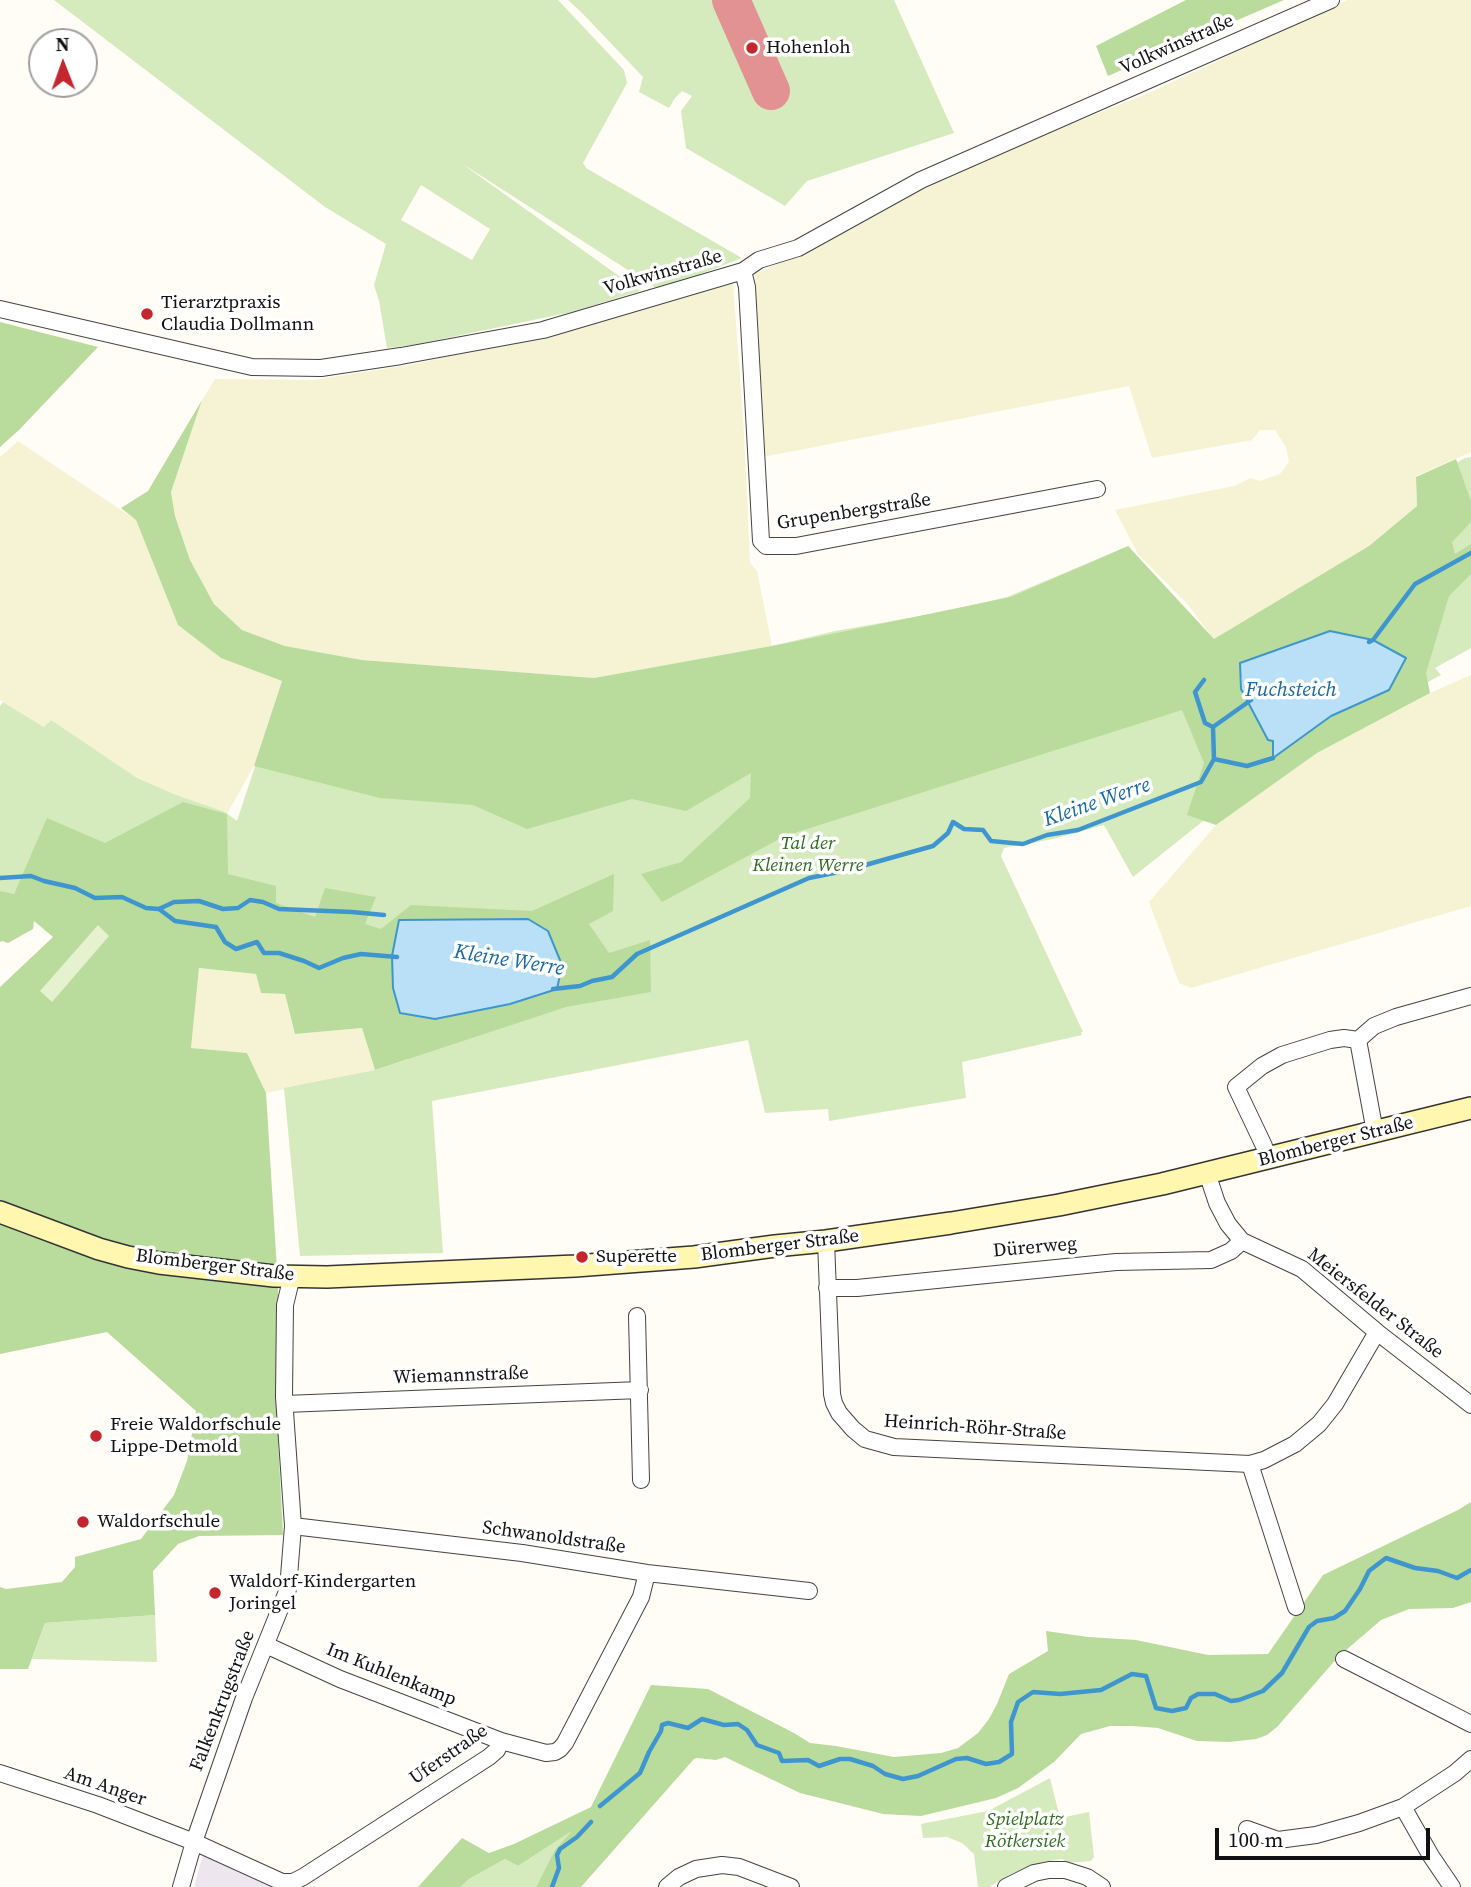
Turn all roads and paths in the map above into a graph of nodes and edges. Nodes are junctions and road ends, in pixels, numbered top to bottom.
1 (1331, 0) edge
2 (743, 271) junction
3 (0, 309) edge
4 (1097, 489) dead end
5 (1471, 996) edge
6 (1358, 1040) junction
7 (1471, 1108) edge
8 (1375, 1132) junction
9 (1264, 1146) dead end
10 (1207, 1173) junction
11 (0, 1212) edge
12 (826, 1241) junction
13 (1242, 1241) junction
14 (292, 1276) junction
15 (828, 1288) junction
16 (637, 1316) dead end
17 (1377, 1332) junction
18 (1471, 1384) edge
19 (640, 1390) junction
20 (1465, 1401) edge
21 (285, 1404) junction
22 (1250, 1464) junction
23 (641, 1480) dead end
24 (293, 1527) junction
25 (647, 1573) junction
26 (809, 1591) dead end
27 (1296, 1607) dead end
28 (267, 1645) junction
29 (1344, 1659) dead end
30 (1471, 1724) edge
31 (501, 1741) junction
32 (1471, 1759) edge
33 (0, 1773) edge
34 (1403, 1807) junction
35 (1247, 1829) dead end
36 (194, 1842) junction
37 (181, 1887) edge
38 (667, 1887) edge
39 (791, 1887) edge
40 (1006, 1887) edge
41 (1102, 1887) edge
42 (1452, 1887) edge

1 - 2 street, Volkwinstraße
2 - 3 street, Volkwinstraße
2 - 4 street, Grupenbergstraße
5 - 6 street
6 - 8 street
6 - 9 street
7 - 8 street, Blomberger Straße
8 - 10 street, Blomberger Straße
10 - 12 street, Blomberger Straße
10 - 13 street, Meiersfelder Straße
11 - 14 street, Blomberger Straße
12 - 14 street, Blomberger Straße
12 - 15 street, Heinrich-Röhr-Straße
13 - 15 street, Dürerweg
13 - 17 street, Meiersfelder Straße
14 - 21 street, Falkenkrugstraße
15 - 22 street, Heinrich-Röhr-Straße
16 - 19 street
17 - 20 street, Meiersfelder Straße
17 - 22 street, Heinrich-Röhr-Straße
18 - 20 street
19 - 21 street, Wiemannstraße
19 - 23 street
21 - 24 street, Falkenkrugstraße
22 - 27 street
24 - 25 street, Schwanoldstraße
24 - 28 street, Falkenkrugstraße
25 - 26 street, Schwanoldstraße
25 - 31 street, Uferstraße
28 - 31 street, Im Kuhlenkamp
28 - 36 street, Falkenkrugstraße
29 - 30 street
31 - 36 street, Uferstraße
32 - 34 street
33 - 36 street, Am Anger
34 - 35 street
34 - 42 street
36 - 37 street, Falkenkrugstraße
38 - 39 street
40 - 41 street

